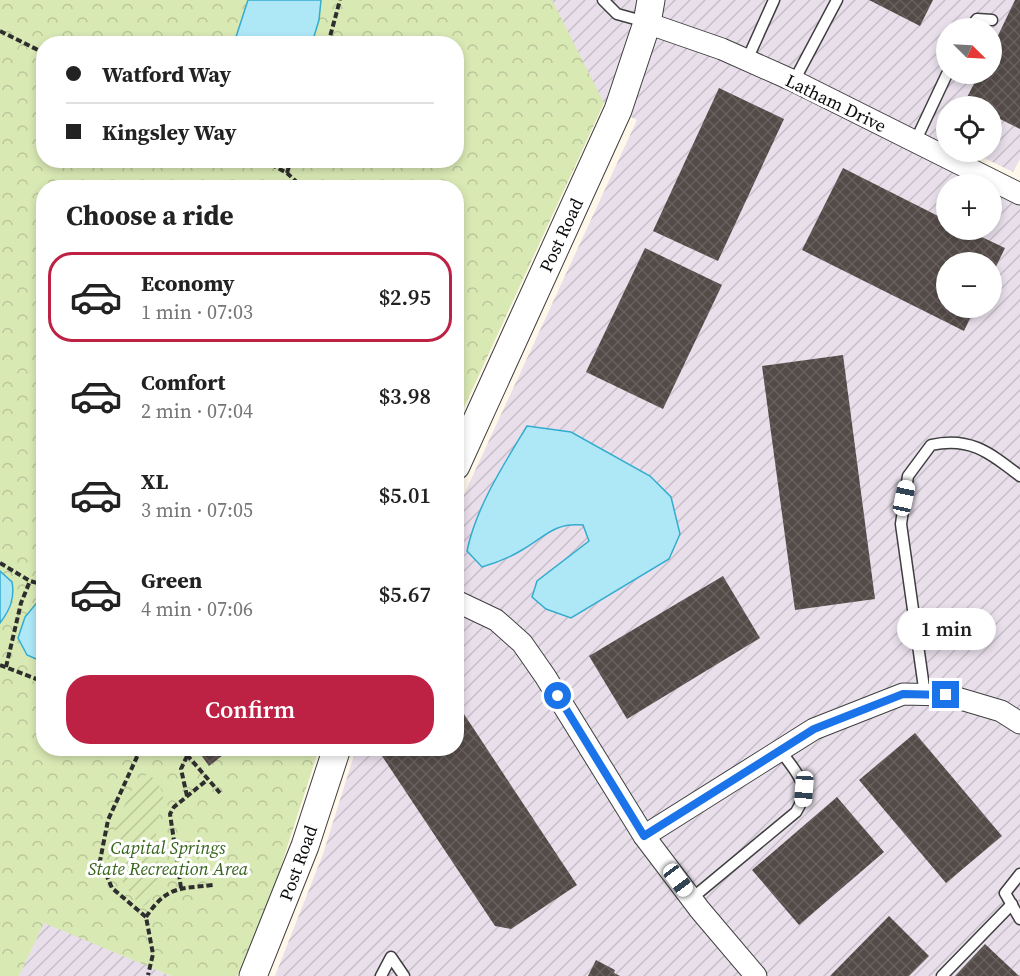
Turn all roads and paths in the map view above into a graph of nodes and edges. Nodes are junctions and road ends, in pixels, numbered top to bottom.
1 (340, 0) edge
2 (603, 0) edge
3 (774, 0) edge
4 (837, 0) edge
5 (649, 11) edge
6 (0, 31) edge
7 (330, 36) edge
8 (36, 49) edge
9 (747, 60) junction
10 (794, 81) junction
11 (942, 84) edge
12 (915, 142) junction
13 (278, 168) edge
14 (289, 168) edge
15 (287, 173) junction
16 (294, 180) edge
17 (1020, 194) edge
18 (464, 448) edge
19 (1020, 476) edge
20 (0, 563) edge
21 (30, 581) junction
22 (36, 583) edge
23 (464, 605) edge
24 (0, 665) edge
25 (6, 667) junction
26 (36, 679) edge
27 (925, 695) junction
28 (1020, 723) edge
29 (780, 750) junction
30 (137, 756) edge
31 (187, 756) joint
32 (334, 756) edge
33 (207, 780) junction
34 (220, 793) dead end
35 (187, 796) junction
36 (644, 836) junction
37 (1020, 874) edge
38 (213, 885) dead end
39 (181, 888) junction
40 (691, 899) junction
41 (1012, 904) junction
42 (146, 917) junction
43 (1020, 919) edge
44 (148, 975) edge
45 (253, 976) edge
46 (381, 976) edge
47 (404, 976) edge
48 (756, 976) edge
49 (942, 976) edge

1 - 7 path
2 - 5 lane
3 - 9 lane
4 - 10 lane
5 - 9 street, Latham Drive
5 - 18 street, Post Road
6 - 8 path
9 - 10 street, Latham Drive
10 - 12 street, Latham Drive
11 - 12 lane
12 - 17 street, Latham Drive
13 - 15 path
14 - 15 path
15 - 16 path
19 - 27 lane
20 - 21 path
21 - 22 path
21 - 25 path
23 - 36 street
24 - 25 path
25 - 26 path
27 - 28 street
27 - 29 street
29 - 36 street
29 - 40 lane
30 - 42 path
31 - 33 path
31 - 35 path
32 - 45 street, Post Road
33 - 34 path
33 - 35 path
35 - 39 path
36 - 40 street
37 - 41 lane
38 - 39 path
39 - 42 path
40 - 48 street
41 - 43 lane
41 - 49 lane
42 - 44 path
46 - 47 lane

